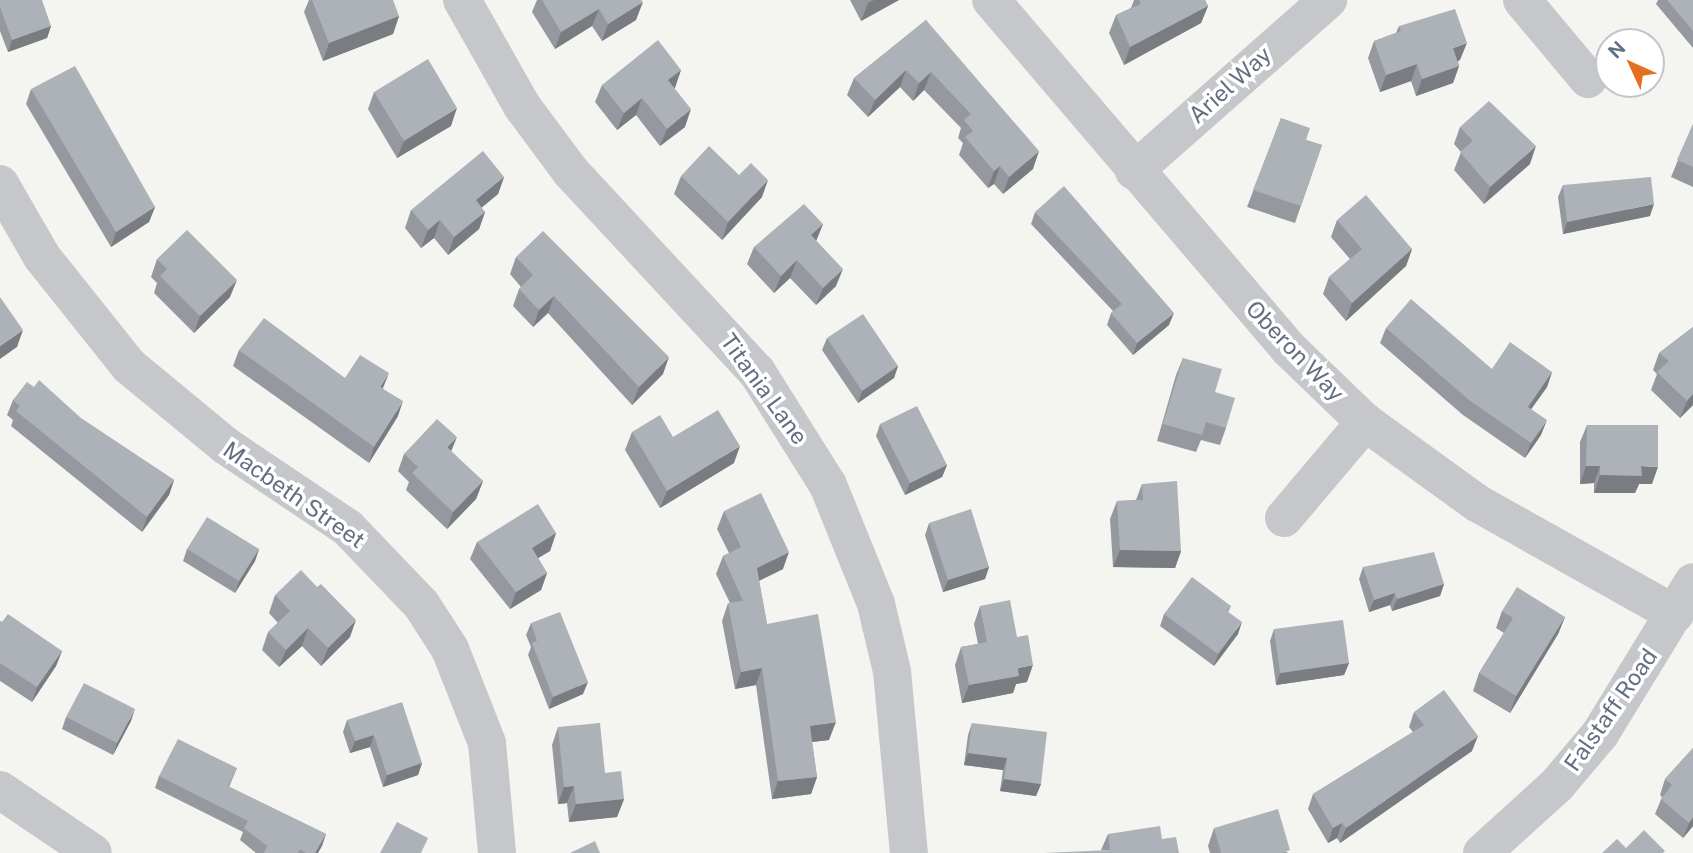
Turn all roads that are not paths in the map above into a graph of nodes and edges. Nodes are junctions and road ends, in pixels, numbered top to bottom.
1 (462, 0) edge
2 (991, 0) edge
3 (1328, 0) edge
4 (1522, 0) edge
5 (1588, 79) dead end
6 (1134, 171) junction
7 (0, 184) edge
8 (1365, 422) junction
9 (1284, 518) dead end
10 (1684, 598) edge
11 (0, 790) edge
12 (93, 853) edge
13 (497, 853) edge
14 (909, 853) edge
15 (1482, 853) edge

1 - 14 street, Titania Lane
2 - 6 street, Oberon Way
3 - 6 street, Ariel Way
4 - 5 street
6 - 8 street, Oberon Way
7 - 13 street, Macbeth Street
8 - 9 street
8 - 10 street, Oberon Way
10 - 15 street, Falstaff Road
11 - 12 street

